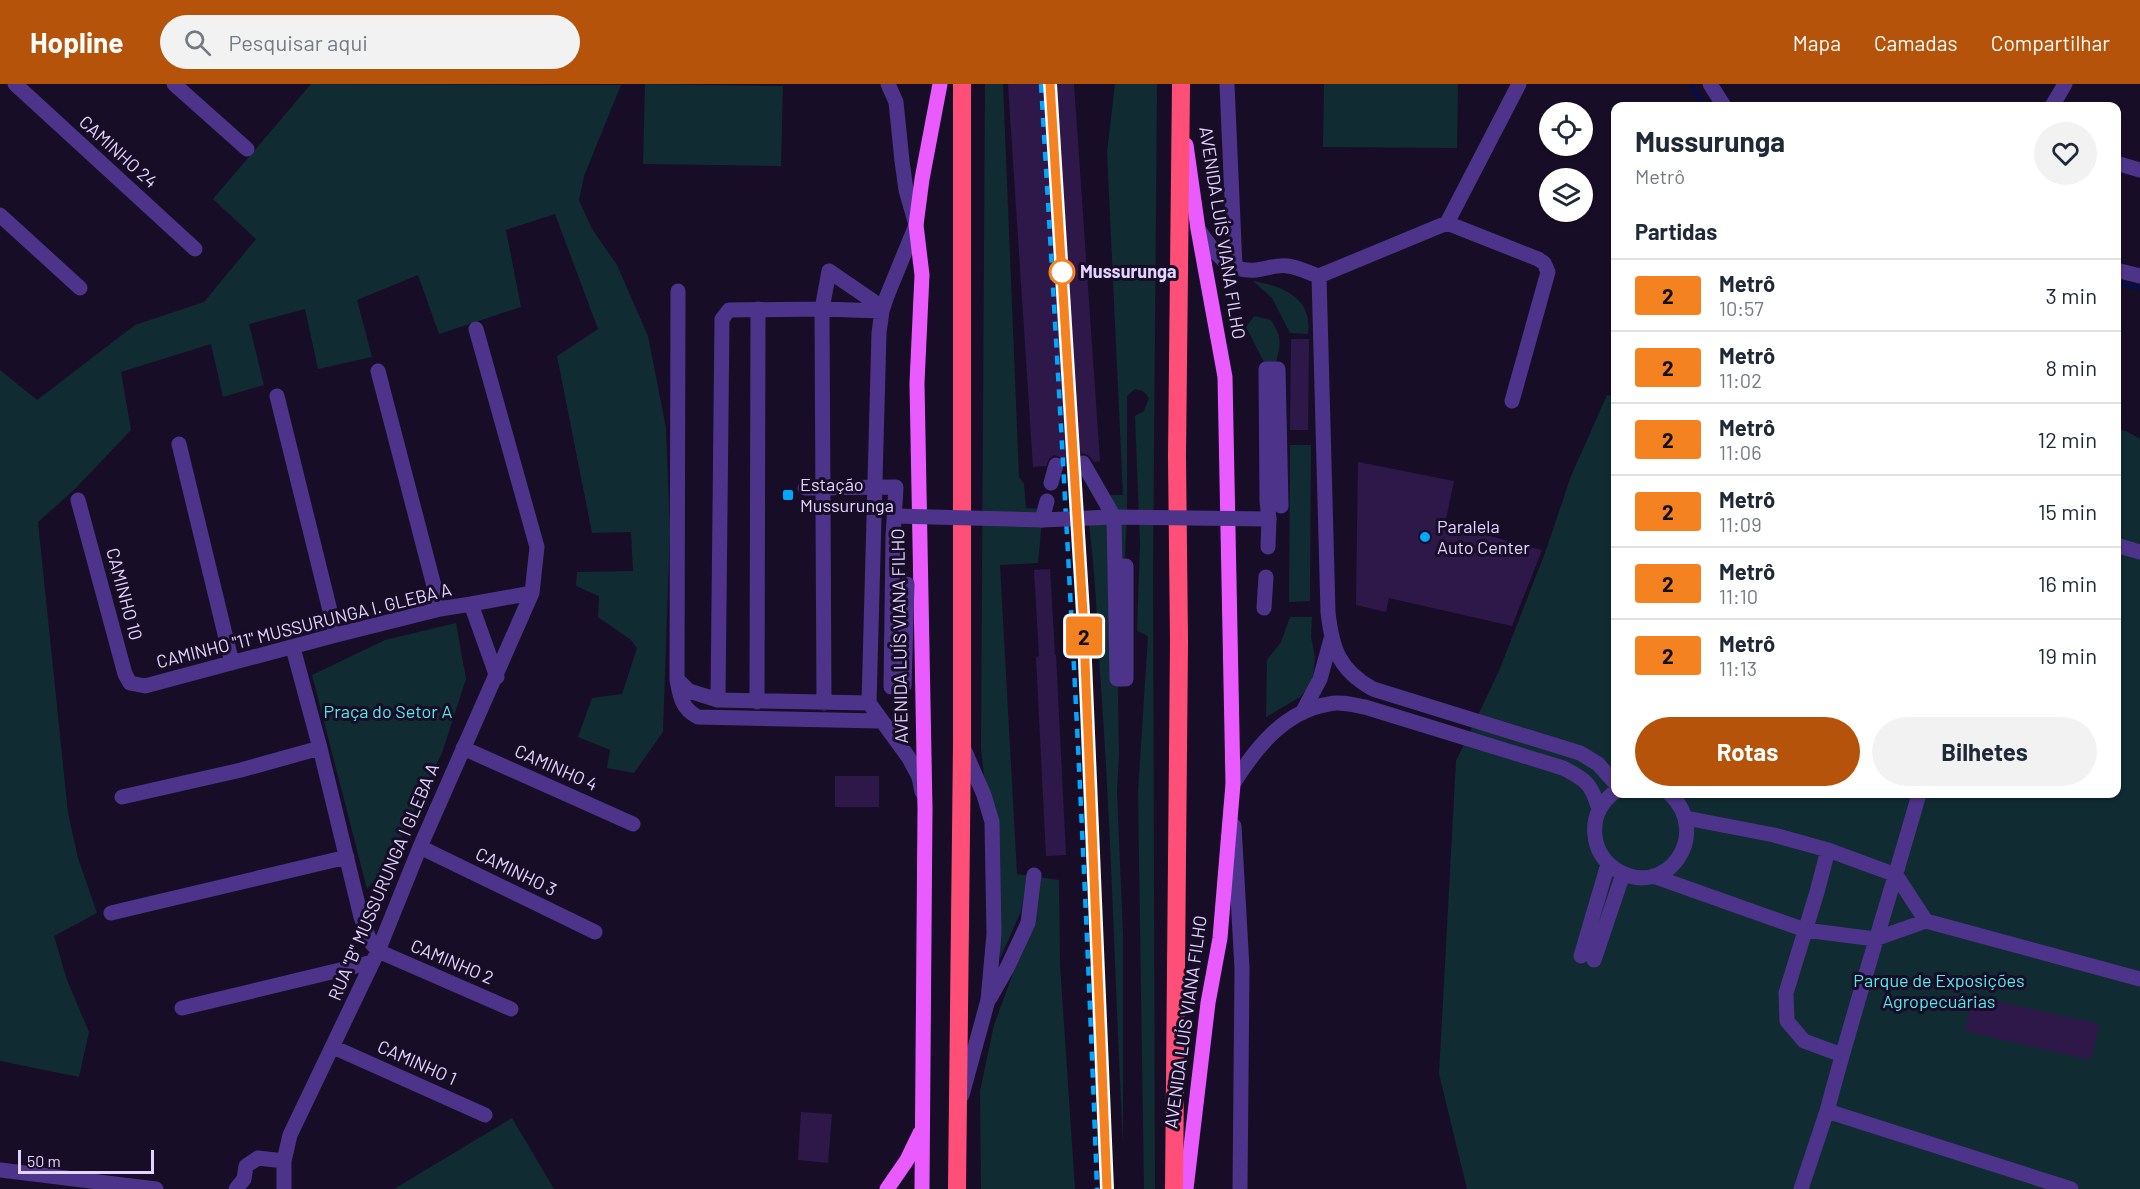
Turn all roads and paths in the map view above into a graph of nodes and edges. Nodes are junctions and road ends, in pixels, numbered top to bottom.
1 (15, 84) edge
2 (174, 84) edge
3 (888, 84) edge
4 (940, 84) edge
5 (962, 84) edge
6 (1181, 84) edge
7 (1227, 84) edge
8 (1519, 84) edge
9 (1710, 84) edge
10 (2065, 84) edge
11 (1721, 102) edge
12 (2054, 102) edge
13 (1181, 109) junction
14 (247, 148) dead end
15 (2121, 164) edge
16 (2140, 170) edge
17 (0, 215) edge
18 (1447, 223) junction
19 (916, 225) junction
20 (1198, 230) junction
21 (195, 249) dead end
22 (1235, 267) junction
23 (2121, 271) edge
24 (1319, 276) junction
25 (2140, 276) edge
26 (80, 288) dead end
27 (678, 291) dead end
28 (758, 309) junction
29 (822, 309) junction
30 (882, 310) junction
31 (477, 329) dead end
32 (378, 371) dead end
33 (277, 396) dead end
34 (1512, 401) dead end
35 (179, 444) dead end
36 (1083, 463) dead end
37 (1056, 465) dead end
38 (805, 480) dead end
39 (1051, 483) dead end
40 (78, 500) dead end
41 (1047, 501) dead end
42 (1281, 507) dead end
43 (895, 516) junction
44 (1114, 517) junction
45 (1269, 519) junction
46 (1042, 520) junction
47 (2121, 546) edge
48 (1268, 548) dead end
49 (2140, 552) edge
50 (1266, 578) dead end
51 (532, 594) junction
52 (471, 604) junction
53 (1264, 608) dead end
54 (440, 609) junction
55 (336, 635) junction
56 (1331, 639) junction
57 (1121, 640) dead end
58 (293, 648) junction
59 (232, 663) junction
60 (497, 677) junction
61 (898, 677) dead end
62 (677, 679) junction
63 (146, 686) joint
64 (718, 700) junction
65 (757, 702) junction
66 (824, 703) junction
67 (869, 703) junction
68 (1302, 712) junction
69 (880, 721) junction
70 (962, 744) junction
71 (320, 748) junction
72 (463, 748) junction
73 (1611, 778) edge
74 (1233, 790) junction
75 (1611, 795) edge
76 (122, 797) dead end
77 (1674, 798) edge
78 (1917, 798) edge
79 (925, 809) junction
80 (1599, 809) junction
81 (1686, 818) junction
82 (633, 824) dead end
83 (420, 847) junction
84 (1828, 850) junction
85 (347, 857) junction
86 (1608, 864) junction
87 (1623, 874) junction
88 (1034, 875) dead end
89 (1896, 875) junction
90 (1653, 876) junction
91 (111, 913) dead end
92 (1926, 921) junction
93 (1804, 930) junction
94 (595, 932) dead end
95 (1875, 939) junction
96 (375, 957) junction
97 (990, 965) junction
98 (1007, 968) junction
99 (2140, 979) edge
100 (988, 1000) junction
101 (182, 1008) dead end
102 (511, 1009) dead end
103 (333, 1047) junction
104 (1842, 1055) junction
105 (958, 1107) junction
106 (1827, 1111) junction
107 (485, 1115) dead end
108 (922, 1131) junction
109 (284, 1161) junction
110 (0, 1170) edge
111 (156, 1189) edge
112 (238, 1189) edge
113 (284, 1189) edge
114 (887, 1189) edge
115 (922, 1189) edge
116 (957, 1189) edge
117 (1174, 1189) edge
118 (1186, 1189) edge
119 (1240, 1189) edge
120 (1801, 1189) edge
121 (2071, 1189) edge

1 - 21 street, CAMINHO 24
2 - 14 street
3 - 19 street
4 - 19 main road, AVENIDA LUÍS VIANA FILHO
5 - 70 highway
6 - 13 highway, AVENIDA LUÍS VIANA FILHO
7 - 22 street
8 - 18 street
9 - 11 street
10 - 12 street
13 - 20 main road, AVENIDA LUÍS VIANA FILHO
13 - 117 highway, AVENIDA LUÍS VIANA FILHO
15 - 16 street
17 - 26 street
18 - 24 street
18 - 34 street
19 - 30 street
19 - 79 main road, AVENIDA LUÍS VIANA FILHO
20 - 22 street
20 - 74 main road, AVENIDA LUÍS VIANA FILHO
22 - 24 street
23 - 25 street
24 - 56 street
27 - 62 street
28 - 29 street
28 - 64 street
28 - 65 street
29 - 30 street
29 - 30 street
29 - 66 street
30 - 67 street
31 - 51 street, RUA "B" MUSSURUNGA I GLEBA A
32 - 54 street
33 - 55 street
35 - 59 street
36 - 44 street
37 - 39 street
38 - 43 street, bridge
40 - 63 street, CAMINHO 10
41 - 46 street
42 - 45 street
43 - 46 street, bridge
43 - 61 street, bridge
44 - 45 street, bridge
44 - 46 street, bridge
44 - 57 street
45 - 48 street
47 - 49 street
50 - 53 street
51 - 52 street, CAMINHO "11" MUSSURUNGA I. GLEBA A
51 - 60 street, RUA "B" MUSSURUNGA I GLEBA A
52 - 54 street, CAMINHO "11" MUSSURUNGA I. GLEBA A
52 - 60 street, CAMINHO "11" MUSSURUNGA I. GLEBA A
54 - 55 street, CAMINHO "11" MUSSURUNGA I. GLEBA A
55 - 58 street, CAMINHO "11" MUSSURUNGA I. GLEBA A
56 - 68 street
56 - 73 street
58 - 59 street, CAMINHO "11" MUSSURUNGA I. GLEBA A
58 - 71 street
59 - 63 street, CAMINHO "11" MUSSURUNGA I. GLEBA A
60 - 72 street, RUA "B" MUSSURUNGA I GLEBA A
62 - 64 street
62 - 69 street
64 - 65 street
65 - 66 street
66 - 67 street
67 - 69 street
68 - 74 street
68 - 80 street
69 - 79 street
70 - 97 street
70 - 105 highway
71 - 76 street
71 - 85 street
72 - 82 street, CAMINHO 4
72 - 83 street, RUA "B" MUSSURUNGA I GLEBA A
74 - 118 main road, AVENIDA LUÍS VIANA FILHO
74 - 119 street
75 - 80 street
77 - 81 street
78 - 89 street
79 - 108 main road, AVENIDA LUÍS VIANA FILHO
80 - 86 street
81 - 84 street
81 - 90 street
83 - 94 street, CAMINHO 3
83 - 96 street, RUA "B" MUSSURUNGA I GLEBA A
84 - 89 street
84 - 93 street
85 - 91 street
85 - 96 street
86 - 87 street
86 - 87 street
87 - 90 street
88 - 98 street
89 - 92 street
89 - 95 street
90 - 93 street
92 - 95 street
92 - 99 street
93 - 95 street
93 - 104 street
95 - 104 street
96 - 101 street
96 - 102 street, CAMINHO 2
96 - 103 street, RUA "B" MUSSURUNGA I GLEBA A
97 - 98 street
97 - 100 street
98 - 100 street
100 - 105 street
103 - 107 street, CAMINHO 1
103 - 109 street, RUA "B" MUSSURUNGA I GLEBA A
104 - 106 street
105 - 116 highway
106 - 120 street
106 - 121 street
108 - 114 main road
108 - 115 main road, AVENIDA LUÍS VIANA FILHO
109 - 112 street
109 - 113 street, RUA "B" MUSSURUNGA I GLEBA A
110 - 111 street

